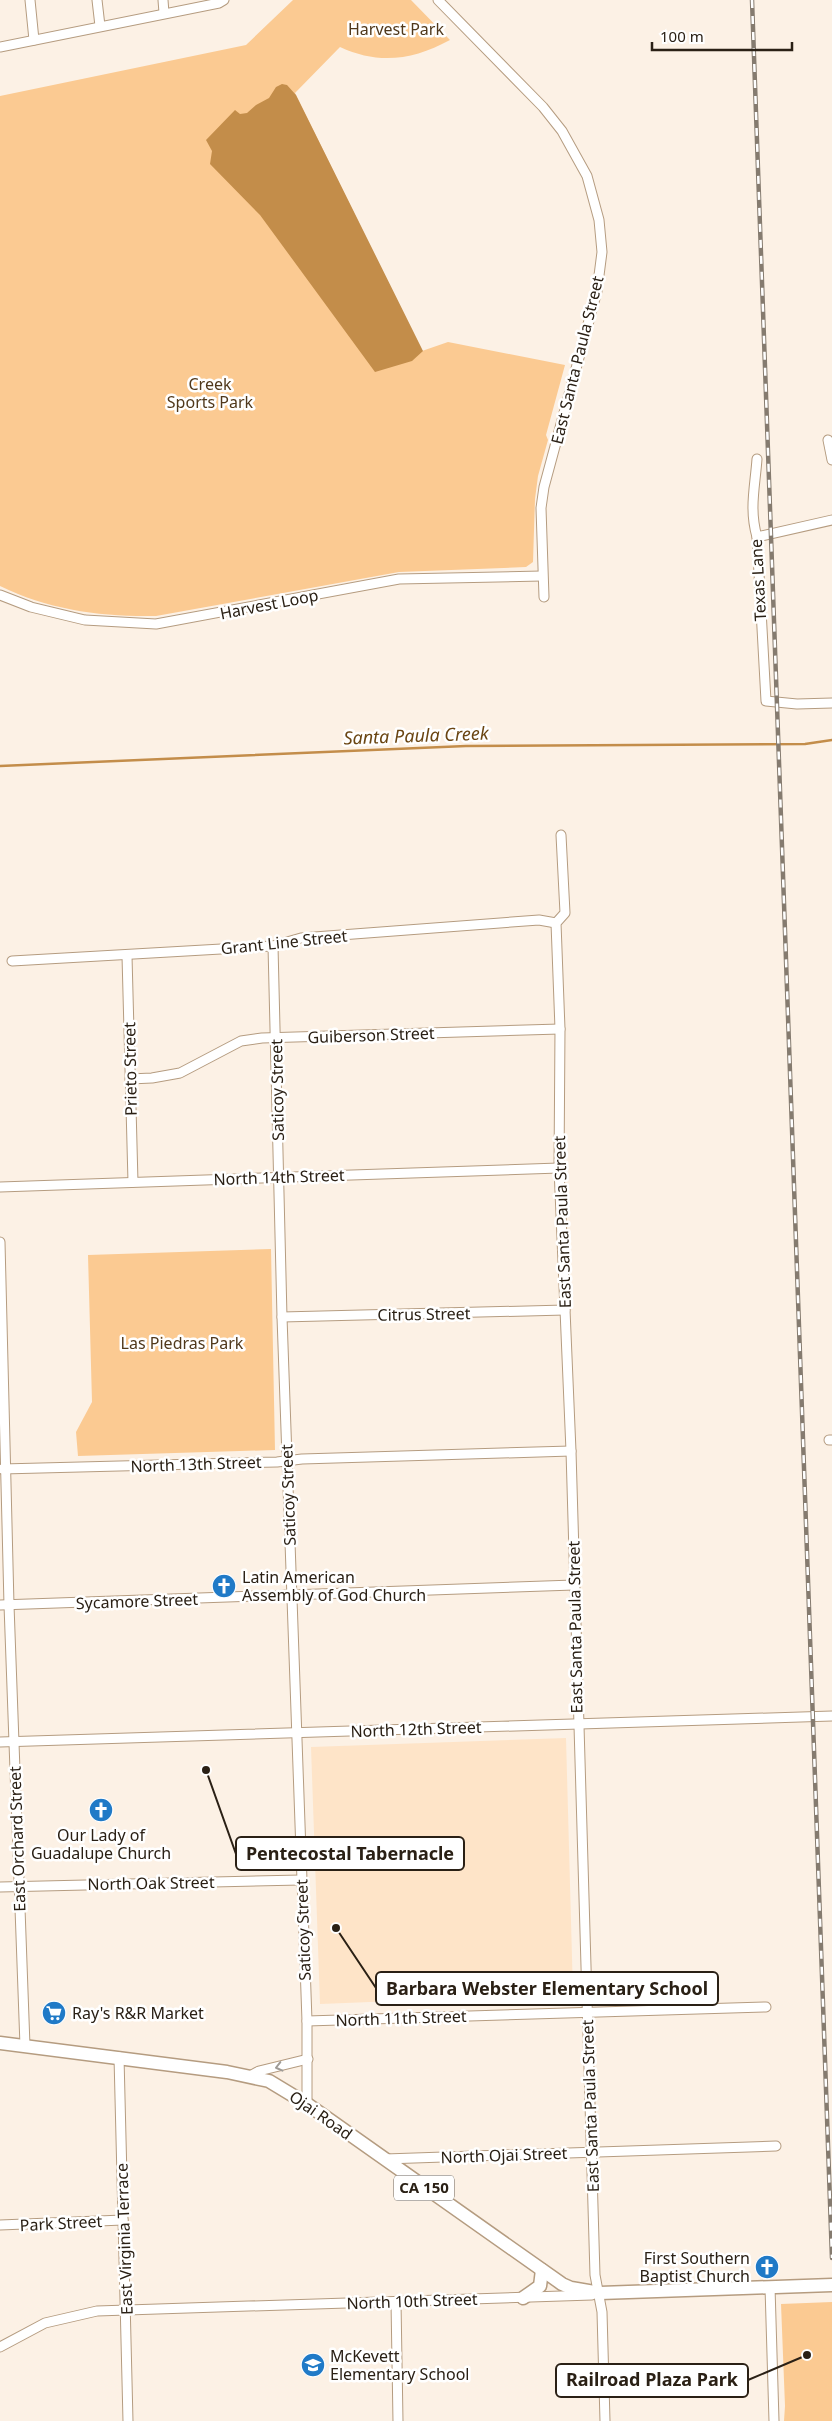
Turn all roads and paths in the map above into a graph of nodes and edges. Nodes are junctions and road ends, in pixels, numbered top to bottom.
1 (30, 0) edge
2 (97, 0) edge
3 (163, 0) edge
4 (438, 0) edge
5 (221, 2) edge
6 (164, 13) junction
7 (100, 26) junction
8 (34, 40) junction
9 (0, 47) edge
10 (828, 440) dead end
11 (757, 459) dead end
12 (832, 460) edge
13 (832, 520) edge
14 (757, 537) junction
15 (542, 576) junction
16 (0, 595) edge
17 (544, 597) dead end
18 (832, 703) edge
19 (560, 835) dead end
20 (556, 923) junction
21 (273, 946) junction
22 (127, 956) junction
23 (12, 961) dead end
24 (560, 1030) junction
25 (276, 1038) junction
26 (130, 1079) junction
27 (559, 1168) junction
28 (278, 1177) junction
29 (133, 1182) junction
30 (0, 1186) edge
31 (0, 1242) edge
32 (565, 1310) junction
33 (282, 1318) junction
34 (1, 1328) edge
35 (571, 1450) junction
36 (287, 1460) junction
37 (3, 1469) edge
38 (574, 1585) junction
39 (293, 1596) junction
40 (4, 1605) edge
41 (832, 1716) edge
42 (578, 1724) junction
43 (295, 1733) junction
44 (0, 1742) edge
45 (14, 1742) junction
46 (301, 1880) junction
47 (20, 1886) junction
48 (0, 1887) edge
49 (766, 2007) dead end
50 (587, 2011) junction
51 (307, 2021) junction
52 (0, 2043) edge
53 (25, 2046) junction
54 (119, 2057) junction
55 (308, 2059) junction
56 (250, 2076) junction
57 (307, 2104) junction
58 (776, 2146) dead end
59 (591, 2152) junction
60 (383, 2159) junction
61 (123, 2220) junction
62 (0, 2225) edge
63 (542, 2270) junction
64 (832, 2285) edge
65 (770, 2287) junction
66 (600, 2293) junction
67 (523, 2298) junction
68 (396, 2302) junction
69 (127, 2308) junction
70 (0, 2347) edge
71 (128, 2421) edge
72 (398, 2421) edge
73 (605, 2421) edge
74 (774, 2421) edge

1 - 8 street
2 - 7 street
3 - 6 street
4 - 15 street, East Santa Paula Street
5 - 6 street
6 - 7 street
7 - 8 street
8 - 9 street
10 - 12 street
11 - 14 street, Texas Lane
13 - 14 street
14 - 18 street, Texas Lane
15 - 16 street, Harvest Loop
15 - 17 street, East Santa Paula Street
19 - 20 street, East Santa Paula Street
20 - 21 street, Grant Line Street
20 - 24 street, East Santa Paula Street
21 - 22 street, Grant Line Street
21 - 25 street, Saticoy Street
22 - 23 street, Grant Line Street
22 - 26 street, Prieto Street
24 - 25 street, Guiberson Street
24 - 27 street, East Santa Paula Street
25 - 26 street, Guiberson Street
25 - 28 street, Saticoy Street
26 - 29 street, Prieto Street
27 - 28 street, North 14th Street
27 - 32 street, East Santa Paula Street
28 - 29 street, North 14th Street
28 - 33 street, Saticoy Street
29 - 30 street, North 14th Street
31 - 34 street, East Orchard Street
32 - 33 street, Citrus Street
32 - 35 street, East Santa Paula Street
33 - 36 street, Saticoy Street
34 - 37 street, East Orchard Street
35 - 36 street, North 13th Street
35 - 38 street, East Santa Paula Street
36 - 37 street, North 13th Street
36 - 39 street, Saticoy Street
37 - 40 street, East Orchard Street
38 - 39 street, Sycamore Street
38 - 42 street, East Santa Paula Street
39 - 40 street, Sycamore Street
39 - 43 street, Saticoy Street
40 - 45 street, East Orchard Street
41 - 42 street, North 12th Street
42 - 43 street, North 12th Street
42 - 50 street, East Santa Paula Street
43 - 45 street, North 12th Street
43 - 46 street, Saticoy Street
44 - 45 street, North 12th Street
45 - 47 street, East Orchard Street
46 - 47 street, North Oak Street
46 - 51 street, Saticoy Street
47 - 48 street, North Oak Street
47 - 53 street, East Orchard Street
49 - 50 street, North 11th Street
50 - 51 street, North 11th Street
50 - 59 street, East Santa Paula Street
51 - 55 street, Saticoy Street
52 - 53 main road, Ojai Road / CA 150
53 - 54 main road, Ojai Road / CA 150
54 - 56 main road, Ojai Road / CA 150
54 - 61 street, East Virginia Terrace
55 -> 56 street
55 - 57 street, Saticoy Street
56 - 57 main road, Ojai Road / CA 150
57 - 60 main road, Ojai Road / CA 150
58 - 59 street, North Ojai Street
59 - 60 street, North Ojai Street
59 - 66 street, East Santa Paula Street
60 - 63 main road, Ojai Road / CA 150
61 - 62 street, Park Street
61 - 69 street, East Virginia Terrace
63 - 66 main road, Ojai Road / CA 150
63 - 67 main road
64 - 65 main road, North 10th Street / CA 150
65 - 66 main road, North 10th Street / CA 150
65 - 74 street
66 - 67 street, North 10th Street
66 - 73 street, East Santa Paula Street
67 - 68 street, North 10th Street
68 - 69 street, North 10th Street
68 - 72 street
69 - 70 street, North 10th Street
69 - 71 street, East Virginia Terrace

